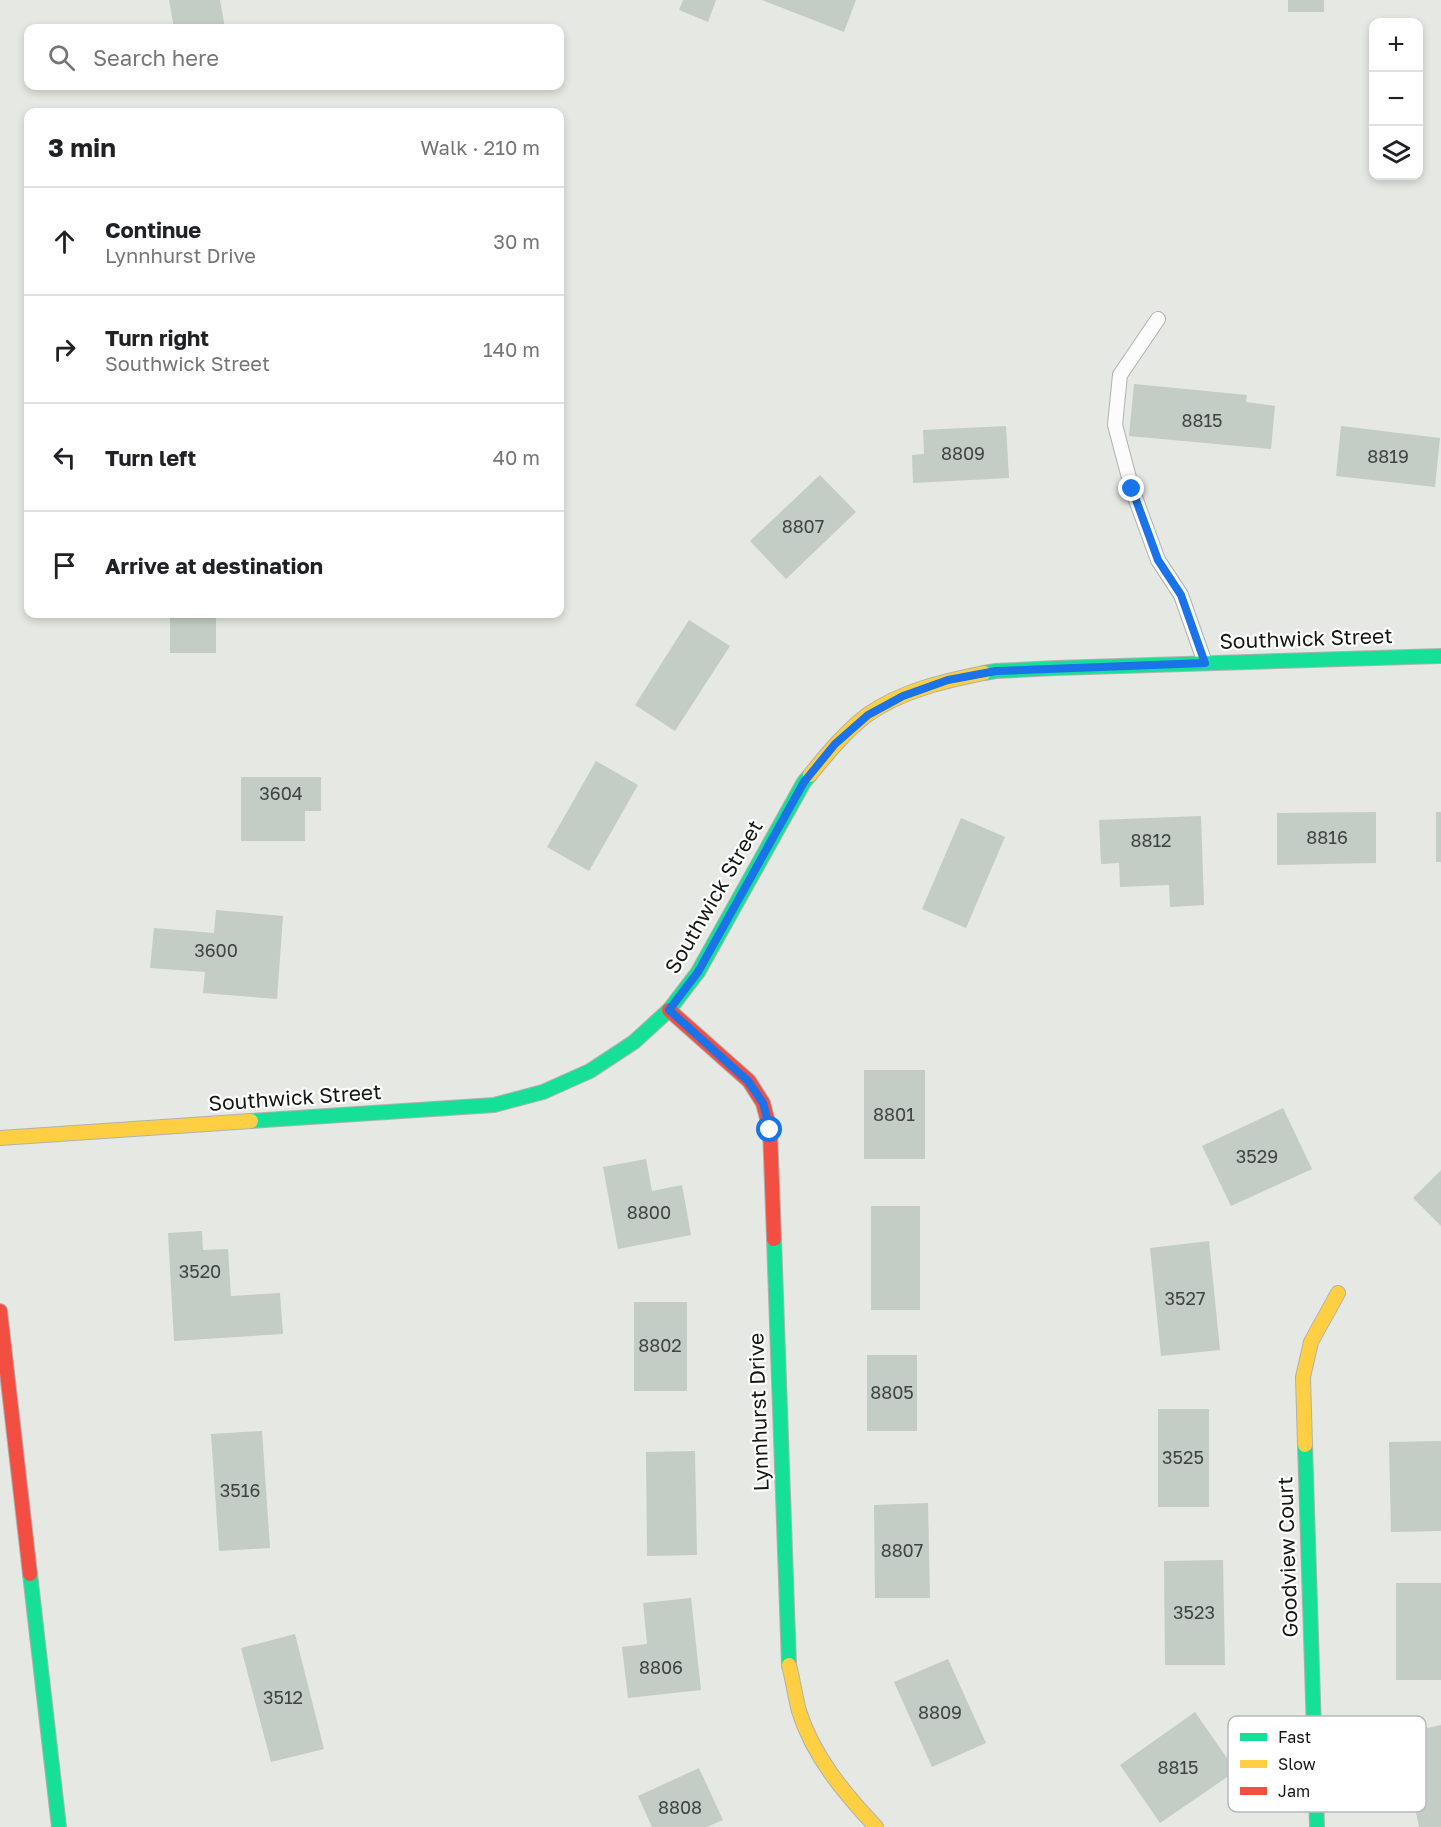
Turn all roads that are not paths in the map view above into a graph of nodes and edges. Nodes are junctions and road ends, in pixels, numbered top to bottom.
1 (1158, 319) dead end
2 (1441, 656) edge
3 (1205, 663) junction
4 (669, 1010) junction
5 (0, 1138) edge
6 (1338, 1293) dead end
7 (0, 1311) edge
8 (1314, 1716) edge
9 (1317, 1812) edge
10 (59, 1827) edge
11 (876, 1827) edge
12 (1317, 1827) edge

1 - 3 lane
2 - 3 street, Southwick Street
3 - 4 street, Southwick Street
4 - 5 street, Southwick Street
4 - 11 street, Lynnhurst Drive
6 - 8 street, Goodview Court
7 - 10 street
9 - 12 street, Goodview Court

